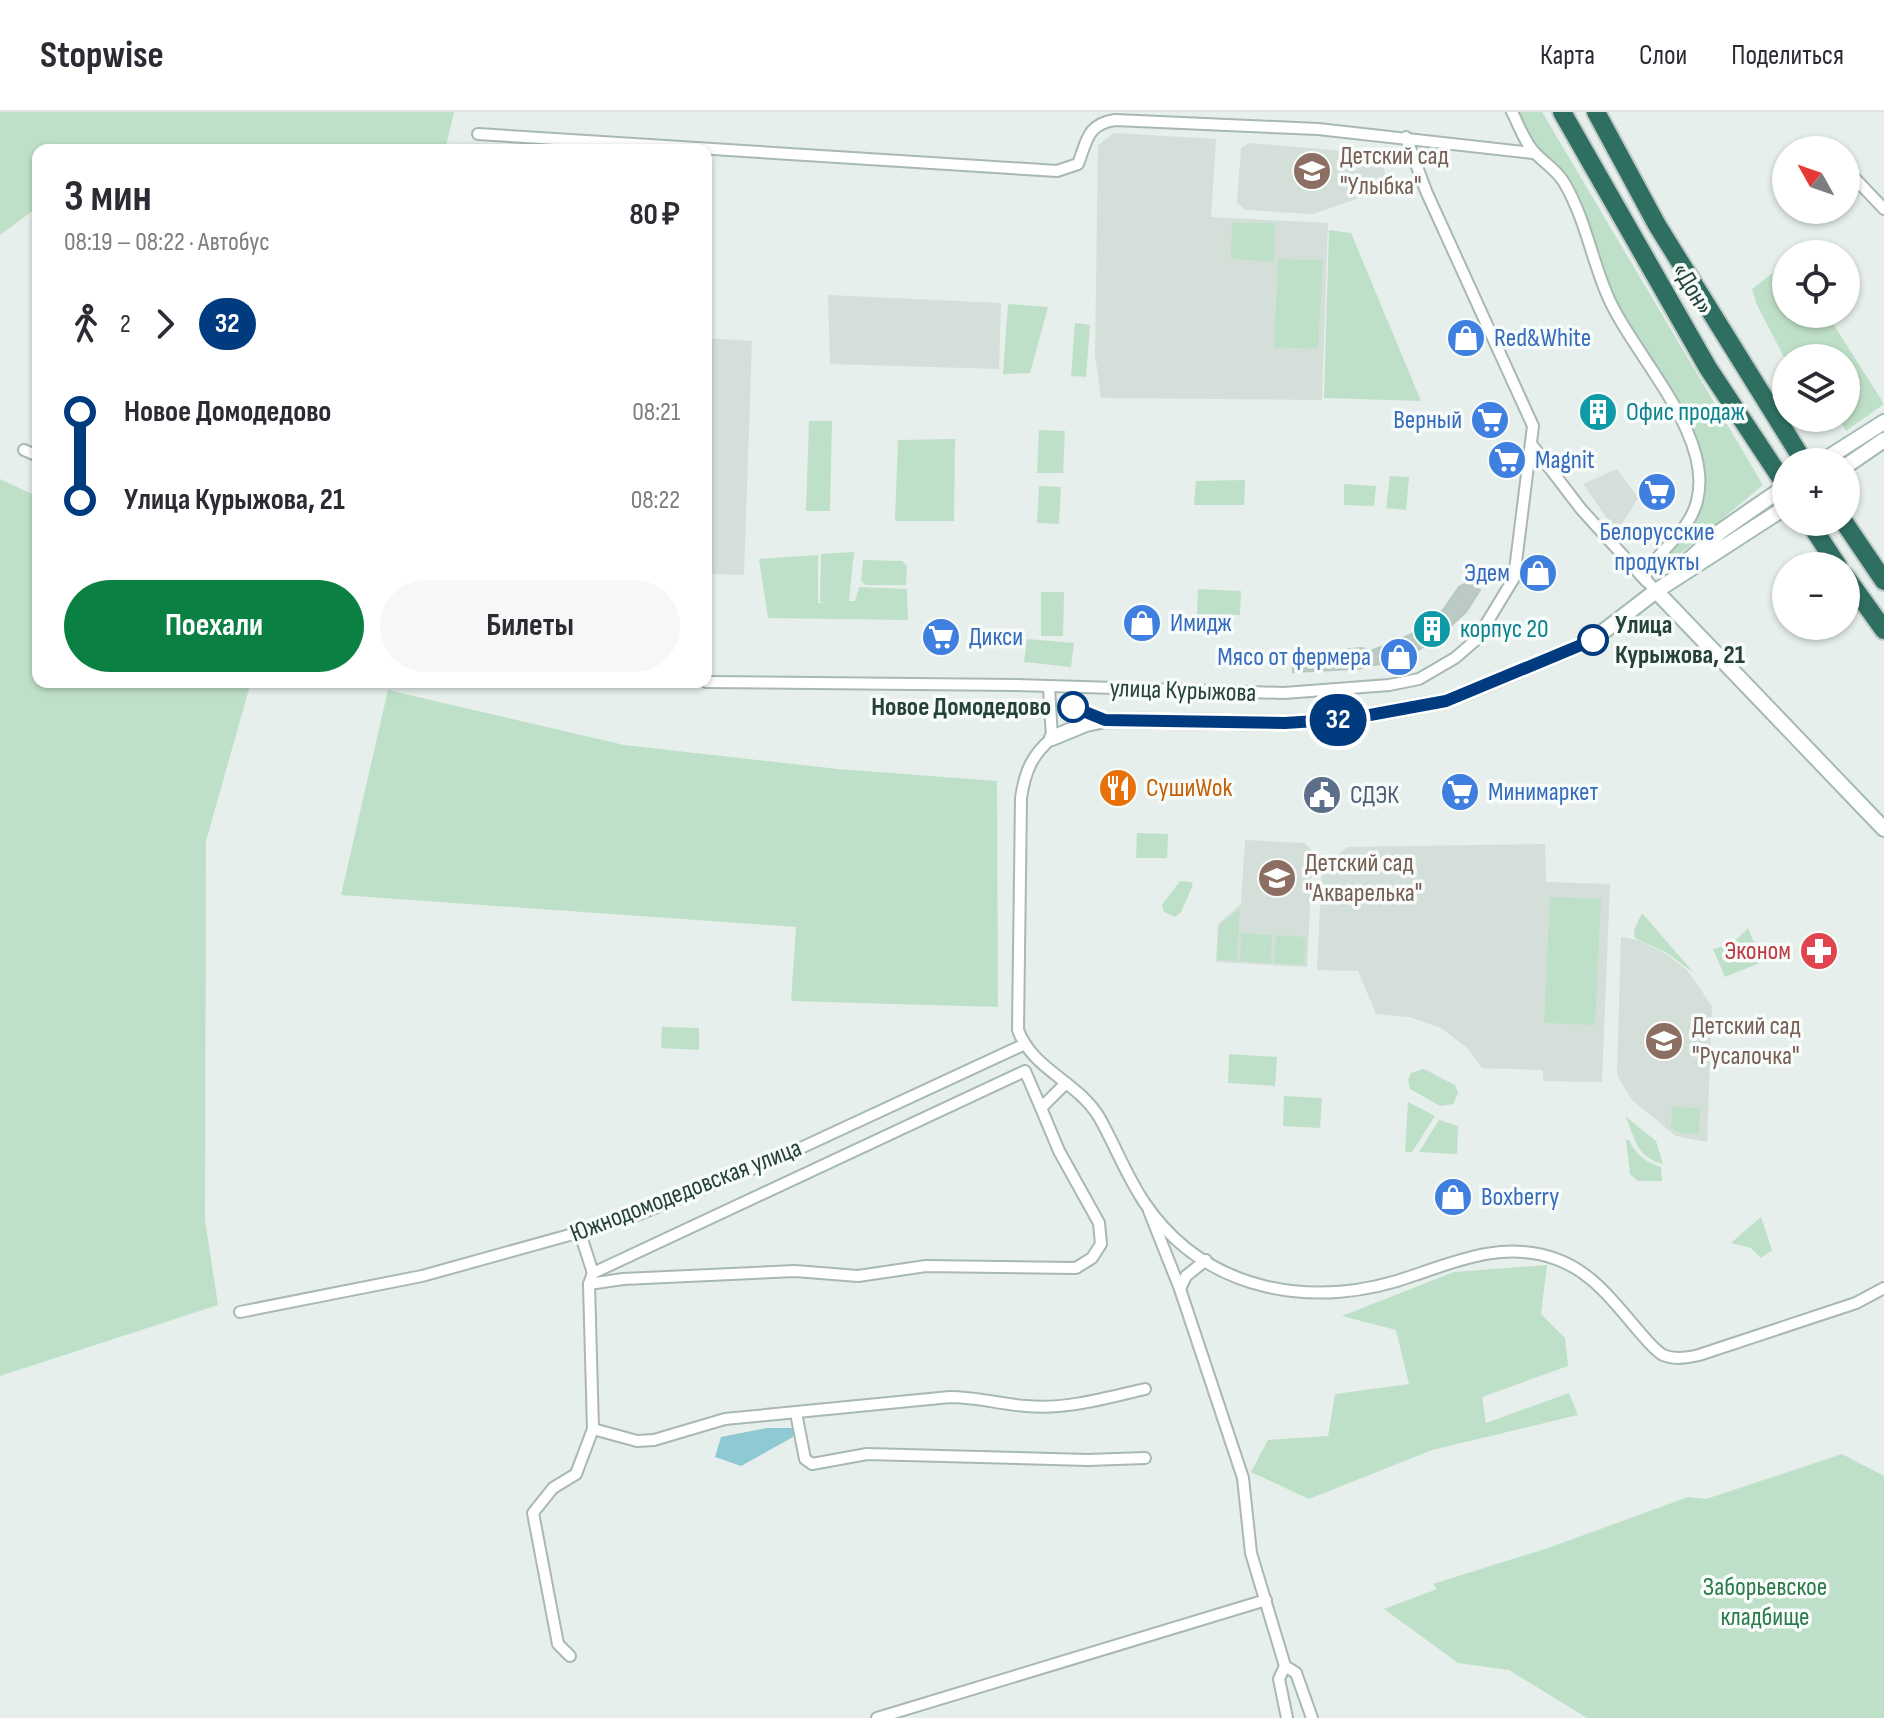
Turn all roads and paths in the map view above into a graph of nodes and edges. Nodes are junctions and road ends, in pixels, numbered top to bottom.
1 (1512, 112) edge
2 (1562, 112) edge
3 (1596, 112) edge
4 (478, 134) dead end
5 (1406, 137) junction
6 (634, 144) edge
7 (712, 149) edge
8 (1533, 153) junction
9 (1860, 184) edge
10 (1884, 209) edge
11 (1884, 422) edge
12 (1884, 440) edge
13 (1532, 445) junction
14 (1795, 448) edge
15 (1842, 448) edge
16 (24, 450) dead end
17 (32, 453) edge
18 (1860, 456) edge
19 (1772, 465) edge
20 (1772, 496) edge
21 (1772, 517) edge
22 (1853, 536) edge
23 (1884, 581) edge
24 (1651, 586) junction
25 (1860, 597) edge
26 (1884, 630) edge
27 (712, 682) edge
28 (1049, 687) junction
29 (1052, 738) junction
30 (1884, 829) edge
31 (1023, 1045) junction
32 (1066, 1083) junction
33 (1041, 1108) junction
34 (1146, 1205) junction
35 (580, 1233) junction
36 (1206, 1260) junction
37 (591, 1279) junction
38 (1884, 1288) edge
39 (1180, 1289) junction
40 (240, 1312) dead end
41 (1145, 1389) dead end
42 (796, 1413) junction
43 (593, 1429) junction
44 (1145, 1458) dead end
45 (1266, 1600) junction
46 (570, 1656) dead end
47 (1285, 1666) junction
48 (877, 1718) edge
49 (1287, 1718) edge
50 (1312, 1718) edge

1 - 8 street
2 - 19 highway, «Дон»
3 - 14 highway, «Дон»
4 - 6 street
5 - 7 street
5 - 8 street
5 - 13 street
8 - 24 street
9 - 10 street
11 - 15 street
12 - 18 street
13 - 24 street
13 - 28 street, улица Курыжова
16 - 17 street
20 - 24 street, bridge
21 - 24 street
22 - 23 highway
24 - 29 street
24 - 30 street
25 - 26 highway
27 - 28 street, улица Курыжова
28 - 29 street
29 - 31 street
31 - 32 street
31 - 35 street, Южнодомодедовская улица
32 - 33 street
32 - 34 street
33 - 37 street
33 - 37 street
34 - 36 street
34 - 39 street
35 - 37 street
35 - 40 street, Южнодомодедовская улица
36 - 38 street
36 - 39 street
37 - 43 street
39 - 45 street
41 - 42 street
42 - 43 street
42 - 44 street
43 - 46 street
45 - 47 street
45 - 48 street
47 - 49 street
47 - 50 street

